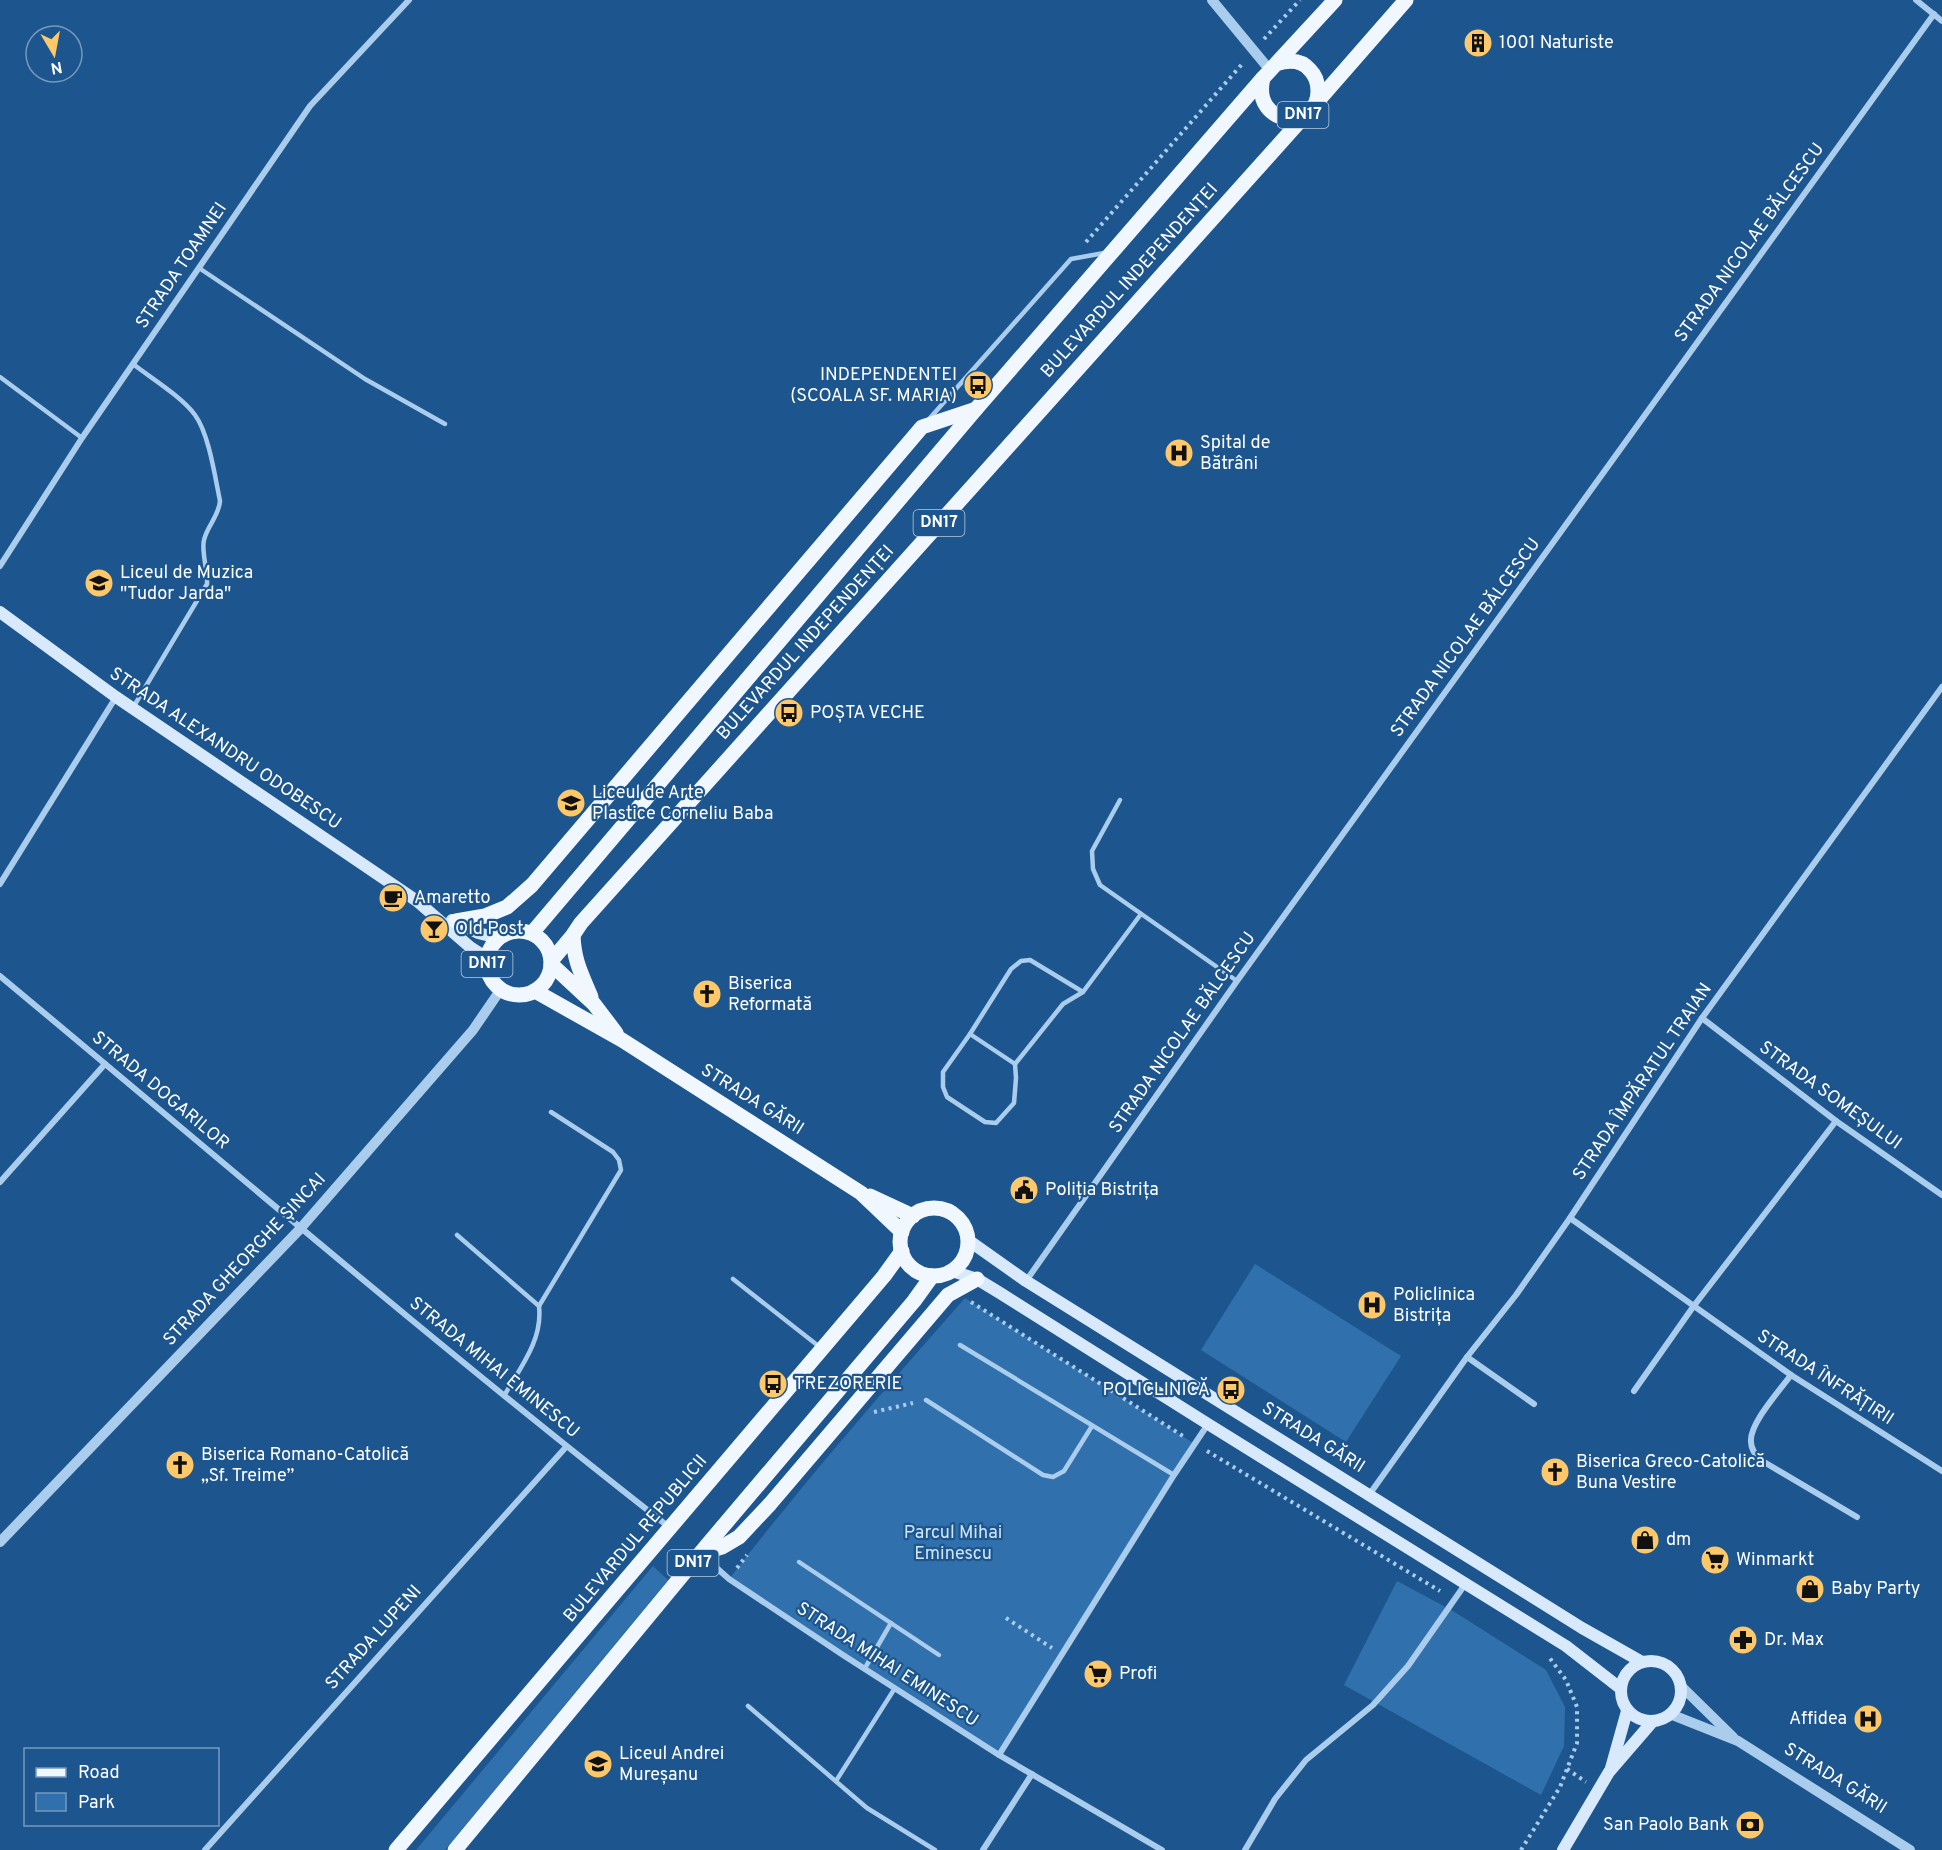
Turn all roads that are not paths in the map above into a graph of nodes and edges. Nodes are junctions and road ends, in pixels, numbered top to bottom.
1 (409, 0) edge
2 (1212, 0) edge
3 (1335, 0) edge
4 (1406, 0) edge
5 (1916, 0) edge
6 (1934, 14) junction
7 (1942, 21) edge
8 (1270, 70) junction
9 (1311, 109) junction
10 (1113, 252) junction
11 (199, 267) junction
12 (133, 364) junction
13 (0, 377) edge
14 (976, 409) junction
15 (446, 424) dead end
16 (922, 427) junction
17 (82, 438) junction
18 (0, 566) edge
19 (0, 612) edge
20 (1942, 687) edge
21 (116, 697) junction
22 (133, 708) junction
23 (1120, 800) dead end
24 (0, 884) edge
25 (431, 912) junction
26 (1141, 914) junction
27 (456, 921) junction
28 (531, 933) junction
29 (573, 934) junction
30 (498, 938) junction
31 (487, 958) junction
32 (552, 962) junction
33 (0, 976) edge
34 (1237, 981) junction
35 (501, 989) junction
36 (535, 991) junction
37 (1083, 992) junction
38 (594, 1004) junction
39 (1702, 1018) junction
40 (970, 1034) junction
41 (622, 1040) junction
42 (105, 1064) junction
43 (1015, 1064) junction
44 (551, 1112) dead end
45 (1836, 1121) junction
46 (0, 1182) edge
47 (861, 1193) junction
48 (1942, 1195) edge
49 (913, 1216) junction
50 (1570, 1218) junction
51 (300, 1229) junction
52 (902, 1233) junction
53 (457, 1235) dead end
54 (968, 1240) junction
55 (902, 1251) junction
56 (952, 1271) junction
57 (932, 1276) junction
58 (733, 1279) dead end
59 (977, 1279) junction
60 (1026, 1281) junction
61 (539, 1306) junction
62 (1693, 1307) junction
63 (960, 1345) dead end
64 (823, 1349) junction
65 (1467, 1357) junction
66 (1791, 1375) junction
67 (1634, 1391) dead end
68 (504, 1396) junction
69 (926, 1400) road end
70 (1534, 1404) dead end
71 (1208, 1424) junction
72 (1092, 1426) junction
73 (567, 1447) junction
74 (1942, 1471) edge
75 (1174, 1475) junction
76 (1369, 1496) junction
77 (1857, 1517) dead end
78 (671, 1528) junction
79 (0, 1542) edge
80 (700, 1553) junction
81 (799, 1562) dead end
82 (1466, 1583) junction
83 (891, 1623) junction
84 (939, 1655) dead end
85 (1642, 1662) junction
86 (865, 1668) junction
87 (1681, 1686) junction
88 (896, 1688) junction
89 (1620, 1688) junction
90 (748, 1706) dead end
91 (1628, 1711) junction
92 (1670, 1714) junction
93 (1653, 1721) junction
94 (1738, 1741) junction
95 (999, 1755) junction
96 (1609, 1772) junction
97 (1032, 1774) junction
98 (836, 1781) junction
99 (1903, 1848) edge
100 (205, 1850) edge
101 (396, 1850) edge
102 (455, 1850) edge
103 (935, 1850) edge
104 (983, 1850) edge
105 (1162, 1850) edge
106 (1245, 1850) edge
107 (1563, 1850) edge

1 - 11 street, STRADA TOAMNEI
2 - 8 street
3 - 8 main road, BULEVARDUL INDEPENDENȚEI / DN17
4 - 9 main road, BULEVARDUL INDEPENDENȚEI / DN17
5 - 6 street
6 - 7 street
6 - 34 street, STRADA NICOLAE BĂLCESCU
8 - 9 main road, DN17
8 - 9 main road, DN17
8 - 10 main road, BULEVARDUL INDEPENDENȚEI / DN17
9 - 29 main road, BULEVARDUL INDEPENDENȚEI / DN17
10 - 14 main road, BULEVARDUL INDEPENDENȚEI / DN17
10 - 16 lane, BULEVARDUL INDEPENDENȚEI
11 - 12 street, STRADA TOAMNEI
11 - 15 lane
12 - 17 street, STRADA TOAMNEI
12 - 22 lane
13 - 17 lane
14 - 16 main road
14 - 28 main road, BULEVARDUL INDEPENDENȚEI / DN17
16 - 27 main road
17 - 18 street, STRADA TOAMNEI
19 - 21 main road, STRADA ALEXANDRU ODOBESCU
20 - 39 street, STRADA ÎMPĂRATUL TRAIAN
21 - 22 main road, STRADA ALEXANDRU ODOBESCU
21 - 24 street
22 - 25 main road, STRADA ALEXANDRU ODOBESCU
23 - 26 lane
25 - 27 main road, STRADA ALEXANDRU ODOBESCU
25 - 31 main road, STRADA ALEXANDRU ODOBESCU
26 - 34 lane
26 - 37 lane
27 - 30 main road, STRADA ALEXANDRU ODOBESCU
28 - 30 main road, DN17
28 - 32 main road, DN17
29 - 32 main road, BULEVARDUL INDEPENDENȚEI / DN17
29 - 38 main road
30 - 31 main road, DN17
31 - 35 main road, DN17
32 - 36 main road, BULEVARDUL INDEPENDENȚEI / DN17
32 - 38 main road, STRADA GĂRII / DN17
33 - 42 street, STRADA DOGARILOR
34 - 60 street, STRADA NICOLAE BĂLCESCU
35 - 36 main road, DN17
35 - 51 street, STRADA GHEORGHE ȘINCAI
36 - 41 main road, STRADA GĂRII / DN17
37 - 40 lane
37 - 43 lane
38 - 41 main road, STRADA GĂRII / DN17
39 - 45 street, STRADA SOMEȘULUI
39 - 50 street, STRADA ÎMPĂRATUL TRAIAN
40 - 43 lane
40 - 43 lane
41 - 47 main road, STRADA GĂRII / DN17
42 - 46 street
42 - 51 street, STRADA DOGARILOR
44 - 61 lane
45 - 48 street, STRADA SOMEȘULUI
45 - 62 street
47 - 49 main road, STRADA GĂRII / DN17
47 - 52 main road, STRADA GĂRII / DN17
49 - 52 main road
49 - 54 main road
50 - 62 street, STRADA ÎNFRĂȚIRII
50 - 65 street, STRADA ÎMPĂRATUL TRAIAN
51 - 68 street, STRADA MIHAI EMINESCU
51 - 79 street, STRADA GHEORGHE ȘINCAI
52 - 55 main road
53 - 61 lane
54 - 56 main road
54 - 60 main road, STRADA GĂRII
55 - 57 main road
55 - 64 main road, BULEVARDUL REPUBLICII / DN17
56 - 57 main road
56 - 59 main road
57 - 80 main road, DN17
58 - 64 lane
59 - 71 main road
59 - 80 main road
60 - 76 main road, STRADA GĂRII
61 - 68 lane
62 - 66 street, STRADA ÎNFRĂȚIRII
62 - 67 street
63 - 72 lane
64 - 78 main road, BULEVARDUL REPUBLICII / DN17
65 - 70 street
65 - 76 street, STRADA ÎMPĂRATUL TRAIAN
66 - 74 street, STRADA ÎNFRĂȚIRII
66 - 77 street
68 - 73 street, STRADA MIHAI EMINESCU
69 - 72 lane
71 - 75 street
71 - 82 main road
72 - 75 lane
73 - 78 street, STRADA MIHAI EMINESCU
73 - 100 street, STRADA LUPENI
75 - 95 street
76 - 85 main road, STRADA GĂRII
78 - 101 main road, BULEVARDUL REPUBLICII / DN17
80 - 86 street, STRADA MIHAI EMINESCU
80 - 102 main road, DN17
81 - 83 lane
82 - 89 main road
82 - 106 street
83 - 84 lane
83 - 86 lane
85 - 87 main road, STRADA GĂRII
85 - 89 main road
86 - 88 street, STRADA MIHAI EMINESCU
87 - 92 main road
87 - 94 street, STRADA GĂRII
88 - 95 street, STRADA MIHAI EMINESCU
88 - 98 lane
89 - 91 main road
90 - 98 lane
91 - 93 main road
91 - 96 main road
92 - 93 main road
92 - 94 street, STRADA GĂRII
93 - 96 main road
94 - 99 street, STRADA GĂRII
95 - 97 street, STRADA MIHAI EMINESCU
96 - 107 main road
97 - 104 street
97 - 105 street, STRADA MIHAI EMINESCU
98 - 103 lane

